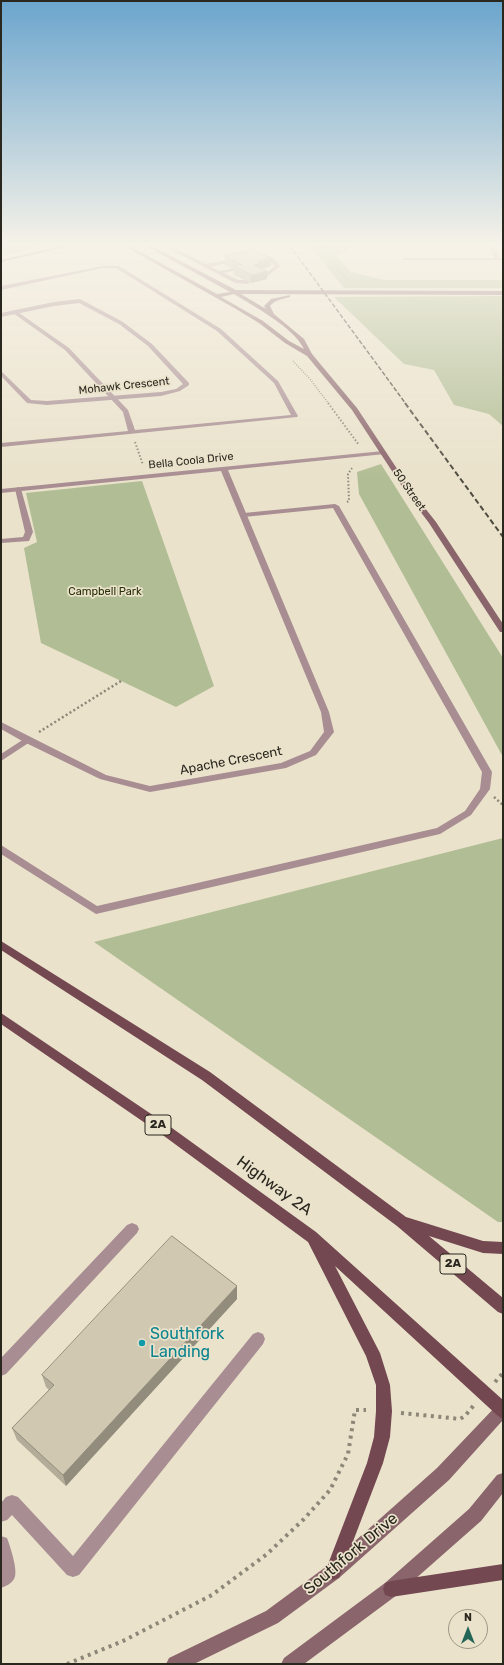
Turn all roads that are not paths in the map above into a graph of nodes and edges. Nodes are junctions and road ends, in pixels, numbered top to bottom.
1 (31, 324) edge
2 (122, 324) edge
3 (209, 324) edge
4 (263, 324) edge
5 (282, 324) edge
6 (309, 355) junction
7 (1, 373) edge
8 (114, 398) junction
9 (132, 432) junction
10 (1, 445) edge
11 (383, 453) junction
12 (224, 469) junction
13 (18, 489) junction
14 (1, 491) edge
15 (244, 515) junction
16 (1, 541) edge
17 (503, 630) edge
18 (1, 725) edge
19 (27, 740) junction
20 (1, 758) edge
21 (1, 849) edge
22 (1, 945) edge
23 (1, 1018) edge
24 (402, 1222) junction
25 (132, 1229) dead end
26 (311, 1236) junction
27 (503, 1248) edge
28 (503, 1307) edge
29 (258, 1339) dead end
30 (1, 1369) edge
31 (503, 1410) edge
32 (503, 1481) edge
33 (1, 1514) edge
34 (1, 1544) edge
35 (333, 1572) junction
36 (503, 1572) edge
37 (1, 1580) edge
38 (391, 1589) junction
39 (175, 1664) edge
40 (290, 1664) edge

1 - 8 street
2 - 8 street, Mohawk Crescent
3 - 9 street
4 - 6 main road, 50 Street
5 - 6 main road, 50 Street
6 - 11 main road, 50 Street
7 - 8 street, Mohawk Crescent
8 - 9 street
9 - 10 street
11 - 12 street, Bella Coola Drive
11 - 17 main road, 50 Street
12 - 13 street, Bella Coola Drive
12 - 15 street, Apache Crescent
13 - 14 street, Bella Coola Drive
13 - 16 street
15 - 19 street, Apache Crescent
15 - 21 street
18 - 19 street, Apache Crescent
19 - 20 street
22 - 24 main road, 2A
23 - 26 main road, Highway 2A / 2A
24 - 27 main road
24 - 28 main road, 2A
25 - 30 street
26 - 31 main road, Highway 2A / 2A
26 - 35 main road
29 - 33 street
31 - 35 main road, Southfork Drive
32 - 38 main road
34 - 37 street
35 - 39 main road, Southfork Drive
36 - 38 main road
38 - 40 main road

